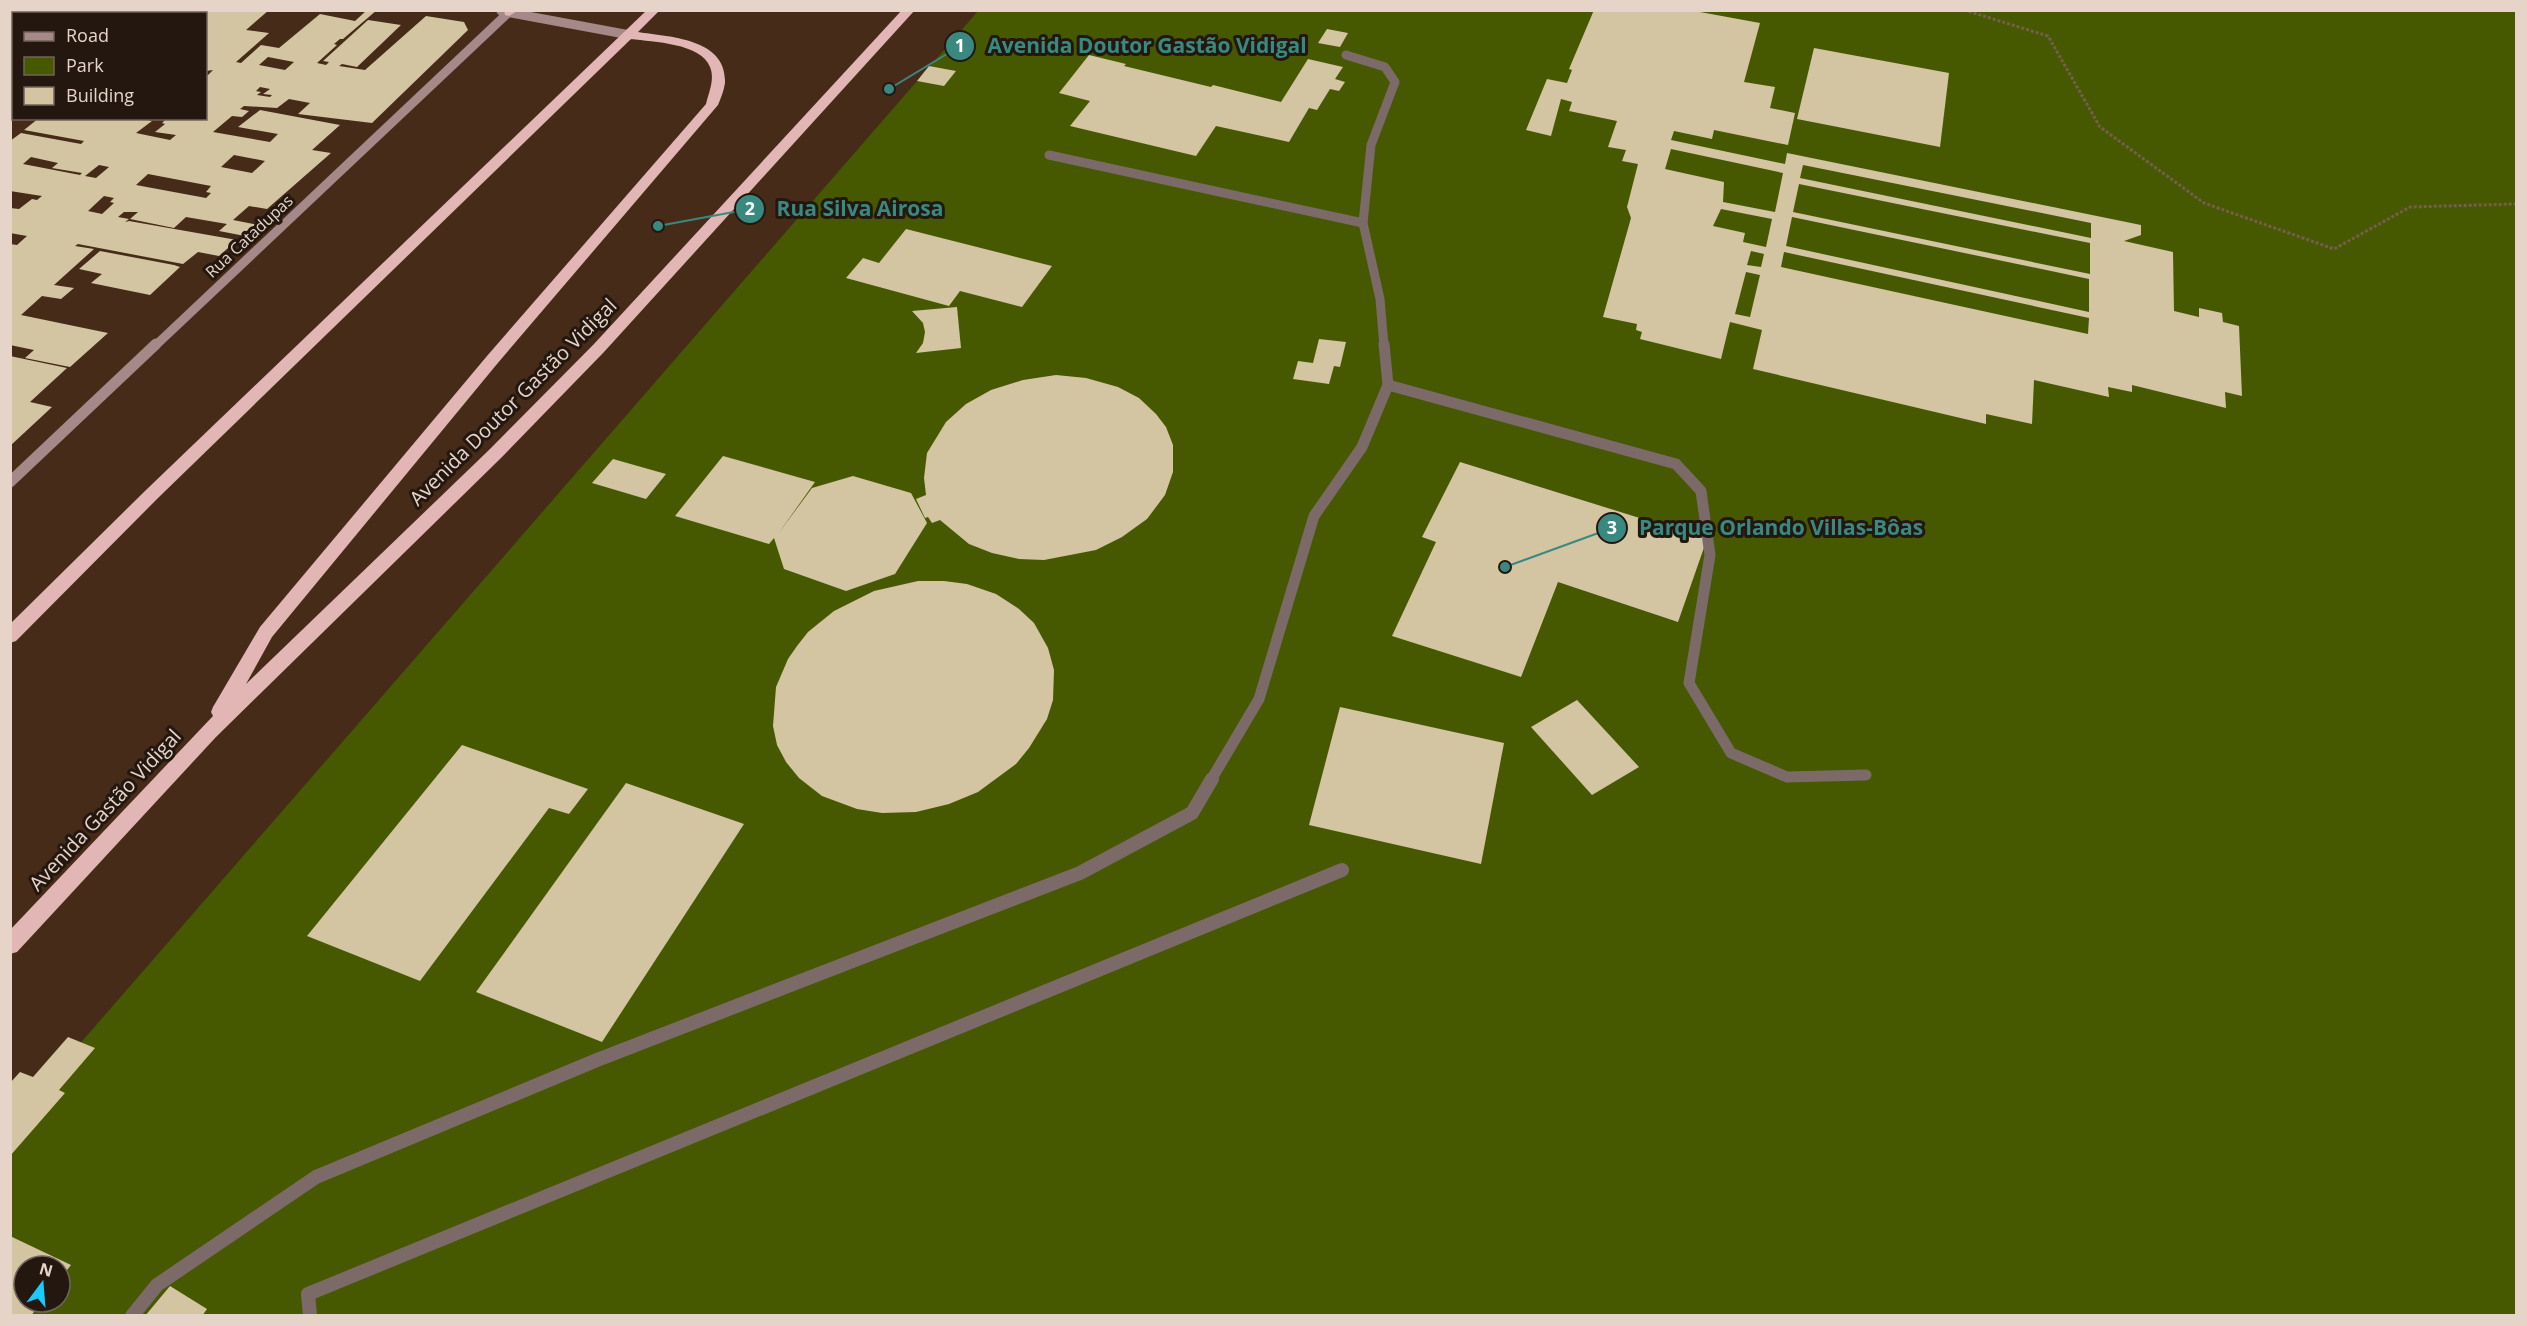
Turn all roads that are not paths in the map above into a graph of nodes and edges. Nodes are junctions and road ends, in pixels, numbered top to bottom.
1 (654, 10) edge
2 (909, 10) edge
3 (508, 11) edge
4 (630, 35) junction
5 (1346, 55) dead end
6 (1049, 155) dead end
7 (1363, 223) junction
8 (1388, 385) junction
9 (10, 482) edge
10 (10, 636) edge
11 (209, 731) junction
12 (1866, 775) dead end
13 (1342, 870) dead end
14 (10, 945) edge
15 (132, 1316) edge
16 (310, 1316) edge

1 - 4 highway
2 - 11 highway, Avenida Doutor Gastão Vidigal
3 - 4 street
3 - 9 street, Rua Catadupas
4 - 10 highway
4 - 11 highway
5 - 7 street
6 - 7 street
7 - 8 street
8 - 12 street
8 - 15 street
11 - 14 highway, Avenida Gastão Vidigal
13 - 16 street

